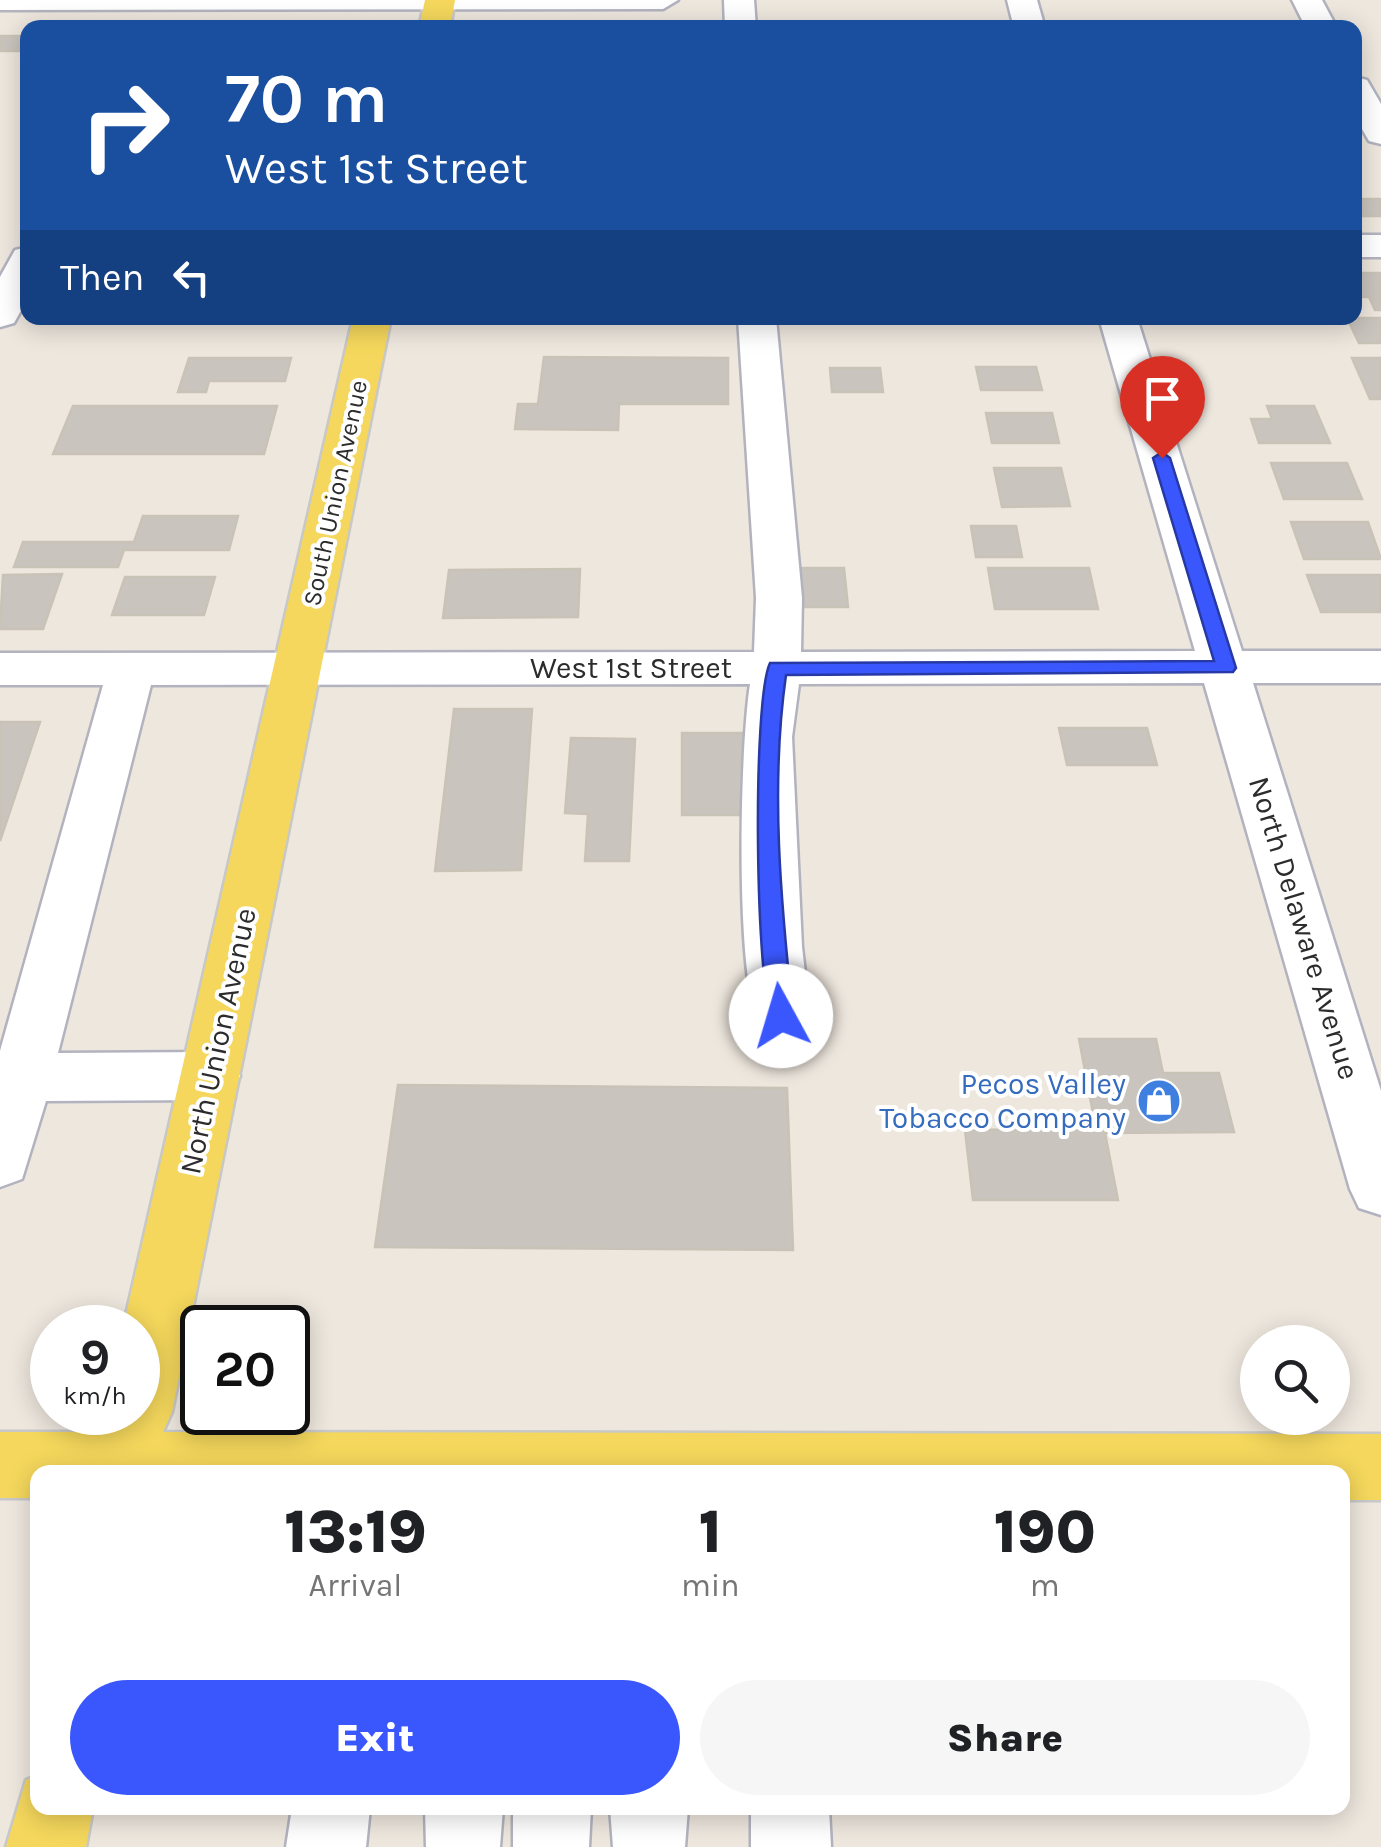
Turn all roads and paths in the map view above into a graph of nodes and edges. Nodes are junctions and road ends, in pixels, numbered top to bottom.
1 (0, 0) edge
2 (149, 0) edge
3 (440, 0) edge
4 (663, 0) edge
5 (1362, 100) edge
6 (1381, 134) edge
7 (20, 275) edge
8 (0, 316) edge
9 (371, 325) edge
10 (758, 325) edge
11 (1120, 325) edge
12 (1381, 667) edge
13 (777, 668) junction
14 (1226, 668) junction
15 (0, 669) edge
16 (131, 669) junction
17 (298, 669) junction
18 (781, 1016) dead end
19 (210, 1076) junction
20 (11, 1077) edge
21 (0, 1161) edge
22 (1381, 1189) edge
23 (131, 1440) edge
24 (0, 1465) edge
25 (937, 1465) edge
26 (1350, 1466) edge
27 (1381, 1466) edge
28 (53, 1815) edge
29 (330, 1815) edge
30 (790, 1815) edge
31 (46, 1847) edge
32 (326, 1847) edge
33 (791, 1847) edge

1 - 2 street
2 - 3 street
3 - 4 street
5 - 6 street
7 - 8 street
9 - 17 main road, South Union Avenue
10 - 13 street
11 - 14 street, North Delaware Avenue
12 - 14 street, West 1st Street
13 - 14 street, West 1st Street
13 - 17 street, West 1st Street
13 - 18 street
14 - 22 street, North Delaware Avenue
15 - 16 street, West 1st Street
16 - 17 street, West 1st Street
16 - 20 street
17 - 19 main road, North Union Avenue
19 - 20 street
19 - 23 main road, North Union Avenue
20 - 21 street
23 - 24 main road
23 - 25 main road
26 - 27 main road
28 - 31 main road
29 - 32 street
30 - 33 street

